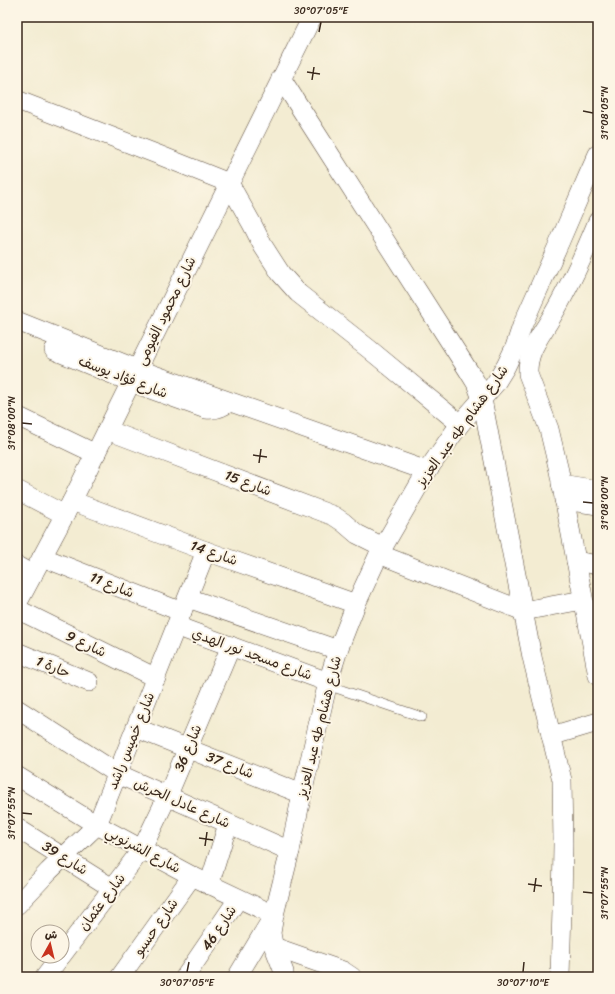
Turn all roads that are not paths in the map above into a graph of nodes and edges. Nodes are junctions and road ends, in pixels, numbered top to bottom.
1 (309, 18) edge
2 (281, 78) junction
3 (17, 100) edge
4 (598, 154) edge
5 (229, 183) junction
6 (598, 221) edge
7 (17, 321) edge
8 (17, 334) edge
9 (134, 376) junction
10 (482, 399) junction
11 (17, 416) edge
12 (460, 424) junction
13 (107, 430) junction
14 (96, 454) junction
15 (427, 471) junction
16 (17, 490) edge
17 (598, 490) edge
18 (563, 492) junction
19 (598, 505) edge
20 (68, 508) junction
21 (381, 550) junction
22 (206, 551) junction
23 (42, 557) junction
24 (576, 561) junction
25 (598, 565) edge
26 (25, 571) edge
27 (583, 600) junction
28 (17, 604) edge
29 (356, 604) junction
30 (17, 609) edge
31 (182, 612) junction
32 (523, 612) junction
33 (231, 646) junction
34 (338, 650) junction
35 (17, 652) edge
36 (598, 676) edge
37 (156, 678) junction
38 (89, 682) dead end
39 (328, 683) junction
40 (17, 710) edge
41 (422, 717) dead end
42 (598, 722) edge
43 (136, 728) junction
44 (551, 736) junction
45 (188, 748) junction
46 (118, 774) junction
47 (17, 776) edge
48 (302, 794) junction
49 (168, 797) junction
50 (228, 824) junction
51 (98, 825) junction
52 (17, 828) edge
53 (142, 849) junction
54 (290, 851) junction
55 (64, 857) junction
56 (192, 876) junction
57 (209, 885) junction
58 (112, 888) junction
59 (238, 898) junction
60 (17, 905) edge
61 (274, 915) junction
62 (70, 944) edge
63 (274, 947) junction
64 (55, 964) edge
65 (45, 977) edge
66 (120, 977) edge
67 (186, 977) edge
68 (237, 977) edge
69 (284, 977) edge
70 (352, 977) edge
71 (560, 977) edge

1 - 2 street, شارع محمود الفيومى
2 - 5 street, شارع محمود الفيومى
2 - 10 street
3 - 5 street
4 - 10 street, شارع هشام طه عبد العزيز
5 - 9 street, شارع محمود الفيومى
5 - 12 street
6 - 18 street
7 - 9 street, شارع فؤاد يوسف
8 - 9 street, شارع فؤاد يوسف
9 - 13 street, شارع محمود الفيومى
9 - 15 street, شارع فؤاد يوسف
10 - 12 street, شارع هشام طه عبد العزيز
10 - 32 street
11 - 14 street
12 - 15 street, شارع هشام طه عبد العزيز
13 - 14 street, شارع محمود الفيومى
13 - 21 street, شارع 15
14 - 20 street, شارع محمود الفيومى
15 - 21 street, شارع هشام طه عبد العزيز
16 - 20 street, شارع 14
17 - 18 street
18 - 19 street
18 - 24 street
20 - 22 street, شارع 14
20 - 23 street, شارع محمود الفيومى
21 - 29 street, شارع هشام طه عبد العزيز
21 - 32 street, شارع 15
22 - 29 street, شارع 14
22 - 31 street, شارع خميس راشد
23 - 26 street, شارع محمود الفيومى
23 - 31 street, شارع 11
24 - 25 street
24 - 27 street
26 - 28 street, شارع محمود الفيومى
27 - 32 street
27 - 36 street
29 - 34 street, شارع هشام طه عبد العزيز
30 - 37 street, شارع 9
31 - 33 street, شارع مسجد نور الهدي
31 - 34 street
31 - 37 street, شارع خميس راشد
32 - 44 street
33 - 39 street, شارع مسجد نور الهدي
33 - 45 street, شارع 36
34 - 39 street, شارع هشام طه عبد العزيز
35 - 38 street, حارة 1
37 - 43 street, شارع خميس راشد
39 - 41 lane
39 - 48 street, شارع هشام طه عبد العزيز
40 - 46 street, شارع عادل الحرش
42 - 44 street
43 - 45 street, شارع 37
43 - 46 street, شارع خميس راشد
44 - 71 street
45 - 48 street, شارع 37
45 - 49 street, شارع 36
46 - 49 street, شارع عادل الحرش
46 - 51 street, شارع خميس راشد
47 - 51 street, شارع الشرنوبي
48 - 54 street, شارع هشام طه عبد العزيز
49 - 50 street, شارع عادل الحرش
49 - 53 street, شارع 36
50 - 54 street, شارع عادل الحرش
50 - 57 street
51 - 53 street, شارع الشرنوبي
51 - 55 street, شارع خميس راشد
52 - 55 street, شارع 39
53 - 56 street, شارع الشرنوبي
53 - 58 street, شارع عثمان
54 - 61 street, شارع هشام طه عبد العزيز
55 - 58 street, شارع 39
55 - 60 street, شارع خميس راشد
56 - 57 street, شارع الشرنوبي
56 - 66 street, شارع حسبو
57 - 59 street, شارع الشرنوبي
58 - 62 street, شارع عثمان
59 - 61 street, شارع الشرنوبي
59 - 67 street, شارع 46
61 - 63 street, شارع هشام طه عبد العزيز
61 - 68 street
63 - 69 street, شارع هشام طه عبد العزيز
63 - 70 street
64 - 65 street, شارع عثمان

